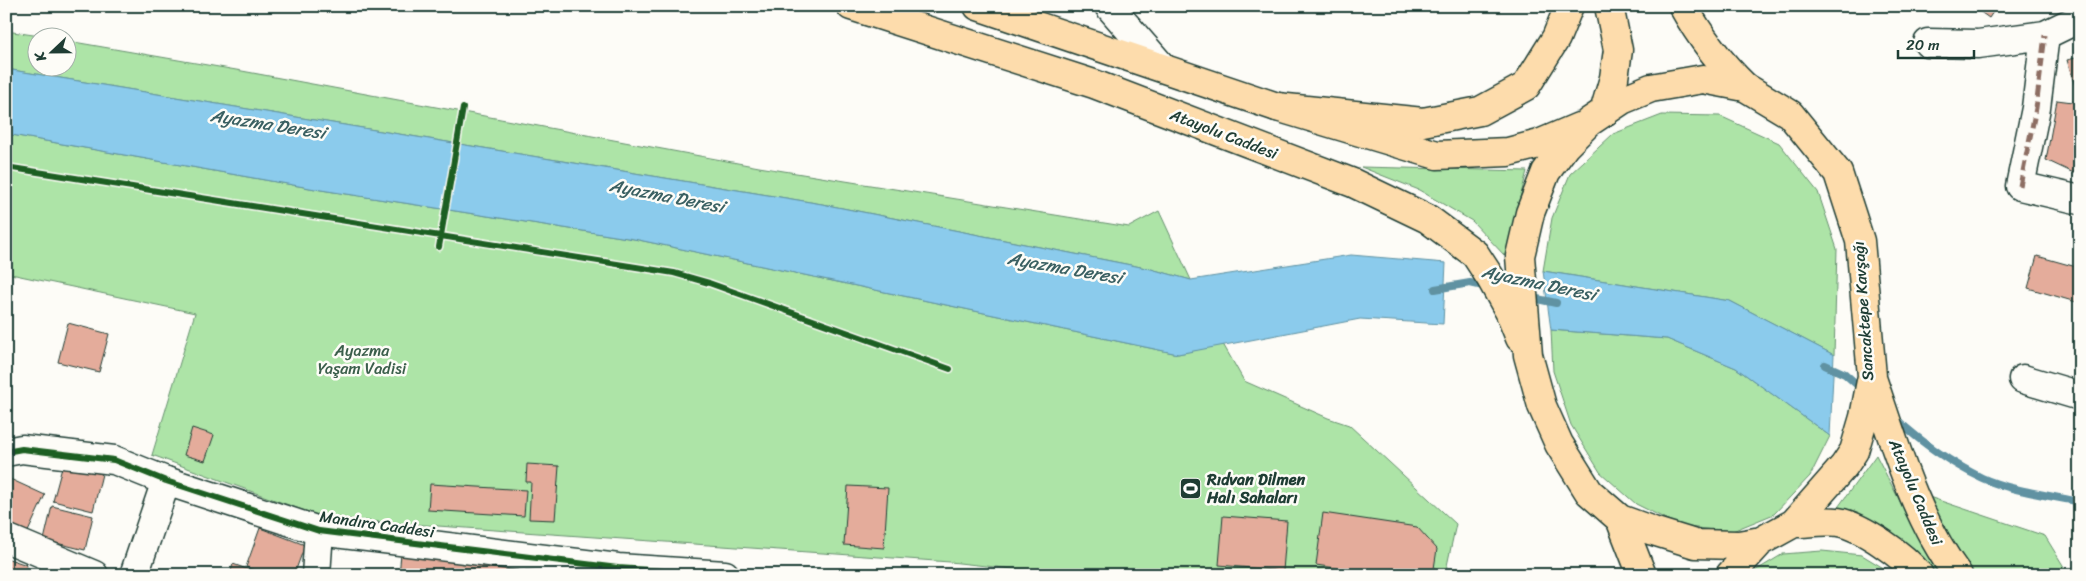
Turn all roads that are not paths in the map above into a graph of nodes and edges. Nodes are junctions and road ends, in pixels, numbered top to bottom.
1 (851, 6) edge
2 (1110, 6) edge
3 (1569, 6) edge
4 (1609, 6) edge
5 (1683, 6) edge
6 (983, 7) edge
7 (2080, 18) edge
8 (2045, 36) junction
9 (1928, 43) dead end
10 (1162, 67) junction
11 (1745, 87) junction
12 (1277, 107) junction
13 (1597, 117) junction
14 (2080, 200) edge
15 (1528, 355) junction
16 (1872, 376) junction
17 (2023, 379) dead end
18 (2080, 396) edge
19 (6, 452) edge
20 (166, 482) junction
21 (1620, 519) junction
22 (1794, 523) junction
23 (320, 531) junction
24 (6, 538) edge
25 (1761, 541) junction
26 (618, 572) edge
27 (94, 575) edge
28 (134, 575) edge
29 (316, 575) edge
30 (725, 575) edge
31 (1642, 575) edge
32 (1730, 575) edge
33 (1919, 575) edge
34 (1958, 575) edge

1 - 15 main road, Atayolu Caddesi
2 - 10 street
3 - 12 main road
4 - 13 main road
5 - 11 main road
6 - 10 main road
7 - 8 street
8 - 9 street
8 - 14 street
10 - 12 main road
11 - 13 main road, Sancaktepe Kavşağı
11 - 16 main road, Sancaktepe Kavşağı
12 - 13 main road
13 - 15 main road, Sancaktepe Kavşağı
15 - 21 main road, Sancaktepe Kavşağı
16 - 22 main road, Sancaktepe Kavşağı
16 - 34 main road, Atayolu Caddesi
17 - 18 street
19 - 20 street, Mandıra Caddesi
20 - 23 street, Mandıra Caddesi
20 - 28 street
21 - 25 main road, Sancaktepe Kavşağı
21 - 31 main road
22 - 25 main road, Sancaktepe Kavşağı
22 - 33 main road
23 - 26 street, Mandıra Caddesi
23 - 29 street
24 - 27 street
25 - 32 main road
26 - 30 street, Mandıra Caddesi

